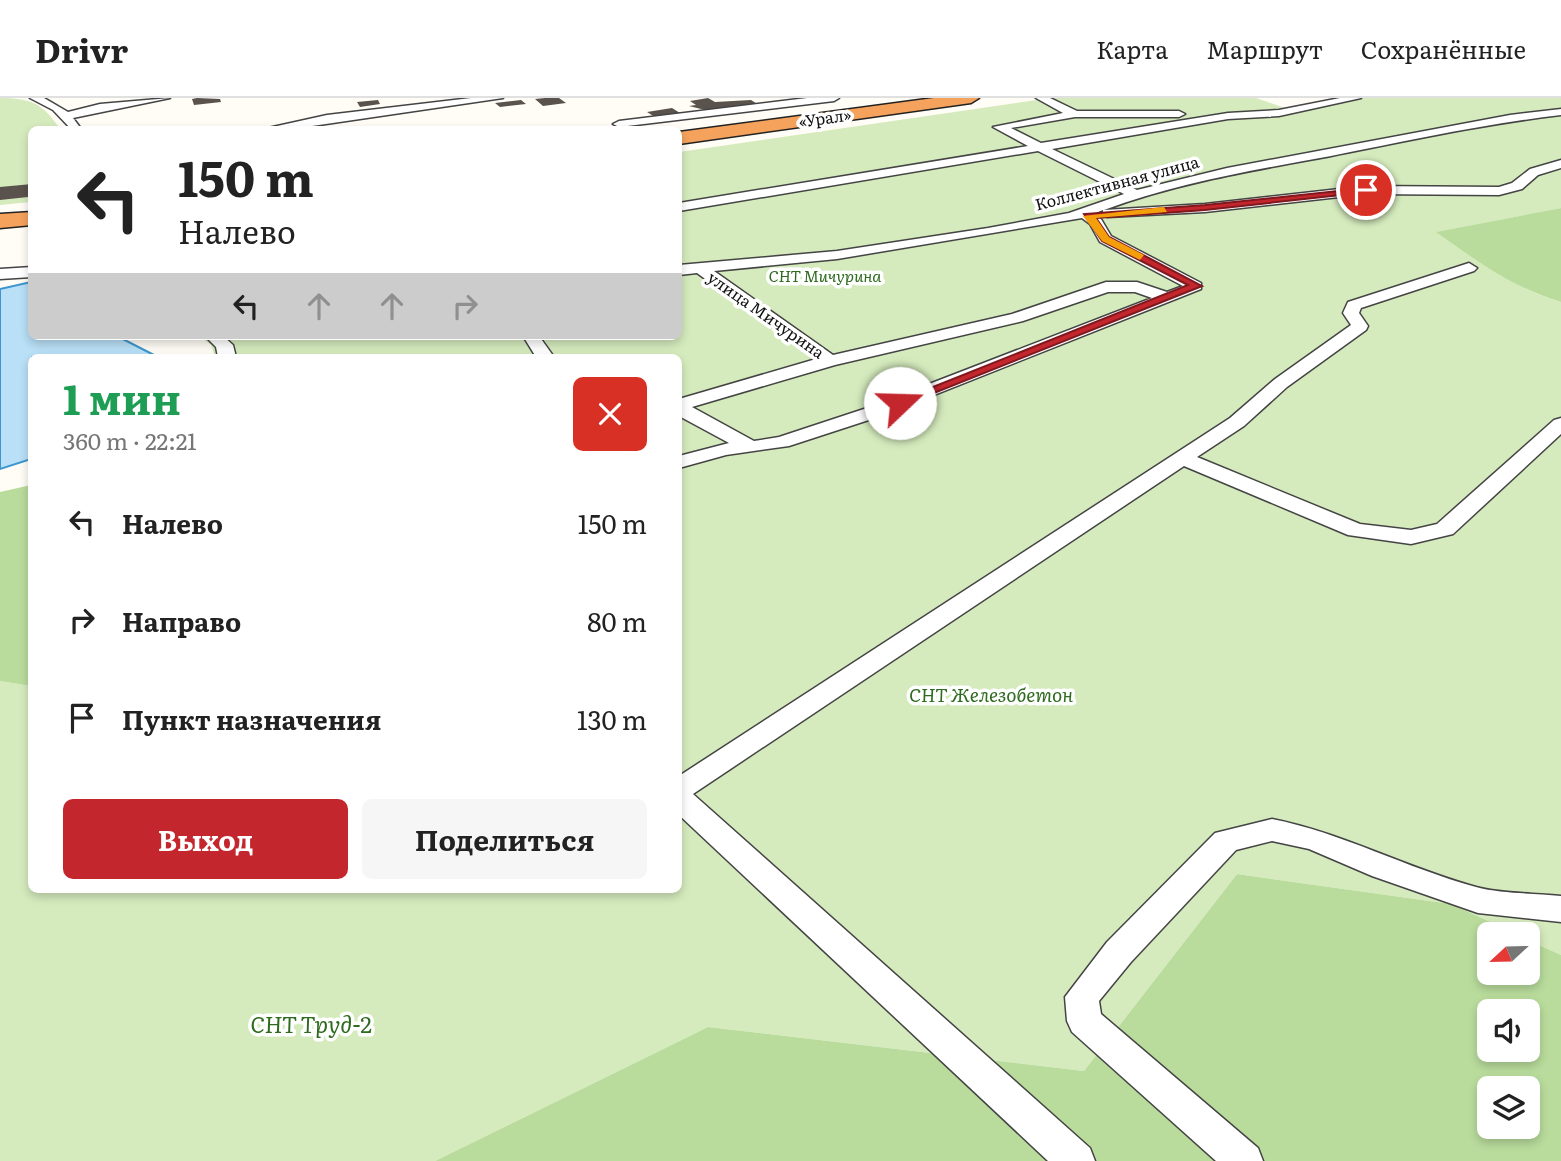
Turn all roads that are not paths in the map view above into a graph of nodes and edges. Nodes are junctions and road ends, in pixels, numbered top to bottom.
1 (35, 98) edge
2 (165, 98) edge
3 (498, 98) edge
4 (834, 98) edge
5 (971, 98) edge
6 (1041, 98) edge
7 (1356, 98) edge
8 (1561, 112) edge
9 (1075, 114) junction
10 (67, 116) junction
11 (1228, 116) junction
12 (619, 124) dead end
13 (75, 126) edge
14 (285, 126) edge
15 (682, 138) edge
16 (1043, 148) junction
17 (1561, 164) edge
18 (1135, 194) junction
19 (682, 207) edge
20 (1080, 216) junction
21 (28, 218) edge
22 (0, 221) edge
23 (1469, 268) dead end
24 (701, 269) junction
25 (682, 270) edge
26 (28, 272) edge
27 (0, 274) edge
28 (1167, 298) junction
29 (830, 361) junction
30 (682, 405) edge
31 (682, 408) edge
32 (1561, 424) edge
33 (751, 447) junction
34 (1182, 458) junction
35 (682, 462) edge
36 (682, 788) edge
37 (682, 801) edge
38 (1561, 909) edge
39 (1076, 1161) edge
40 (1244, 1161) edge

1 - 10 street
2 - 10 street
3 - 14 street
4 - 12 street
5 - 15 highway, «Урал»
6 - 9 street
7 - 11 street
8 - 18 street, Коллективная улица
9 - 11 street
9 - 16 street
10 - 13 street
11 - 16 street
16 - 18 street
16 - 19 street
17 - 20 street
18 - 20 street, Коллективная улица
20 - 24 street, Коллективная улица
20 - 28 street
21 - 22 highway
23 - 34 street
24 - 25 street, Коллективная улица
24 - 29 street, улица Мичурина
26 - 27 street
28 - 29 street
28 - 33 street
29 - 30 street
31 - 33 street
32 - 34 street
33 - 35 street
34 - 36 street
37 - 39 street
38 - 40 street

